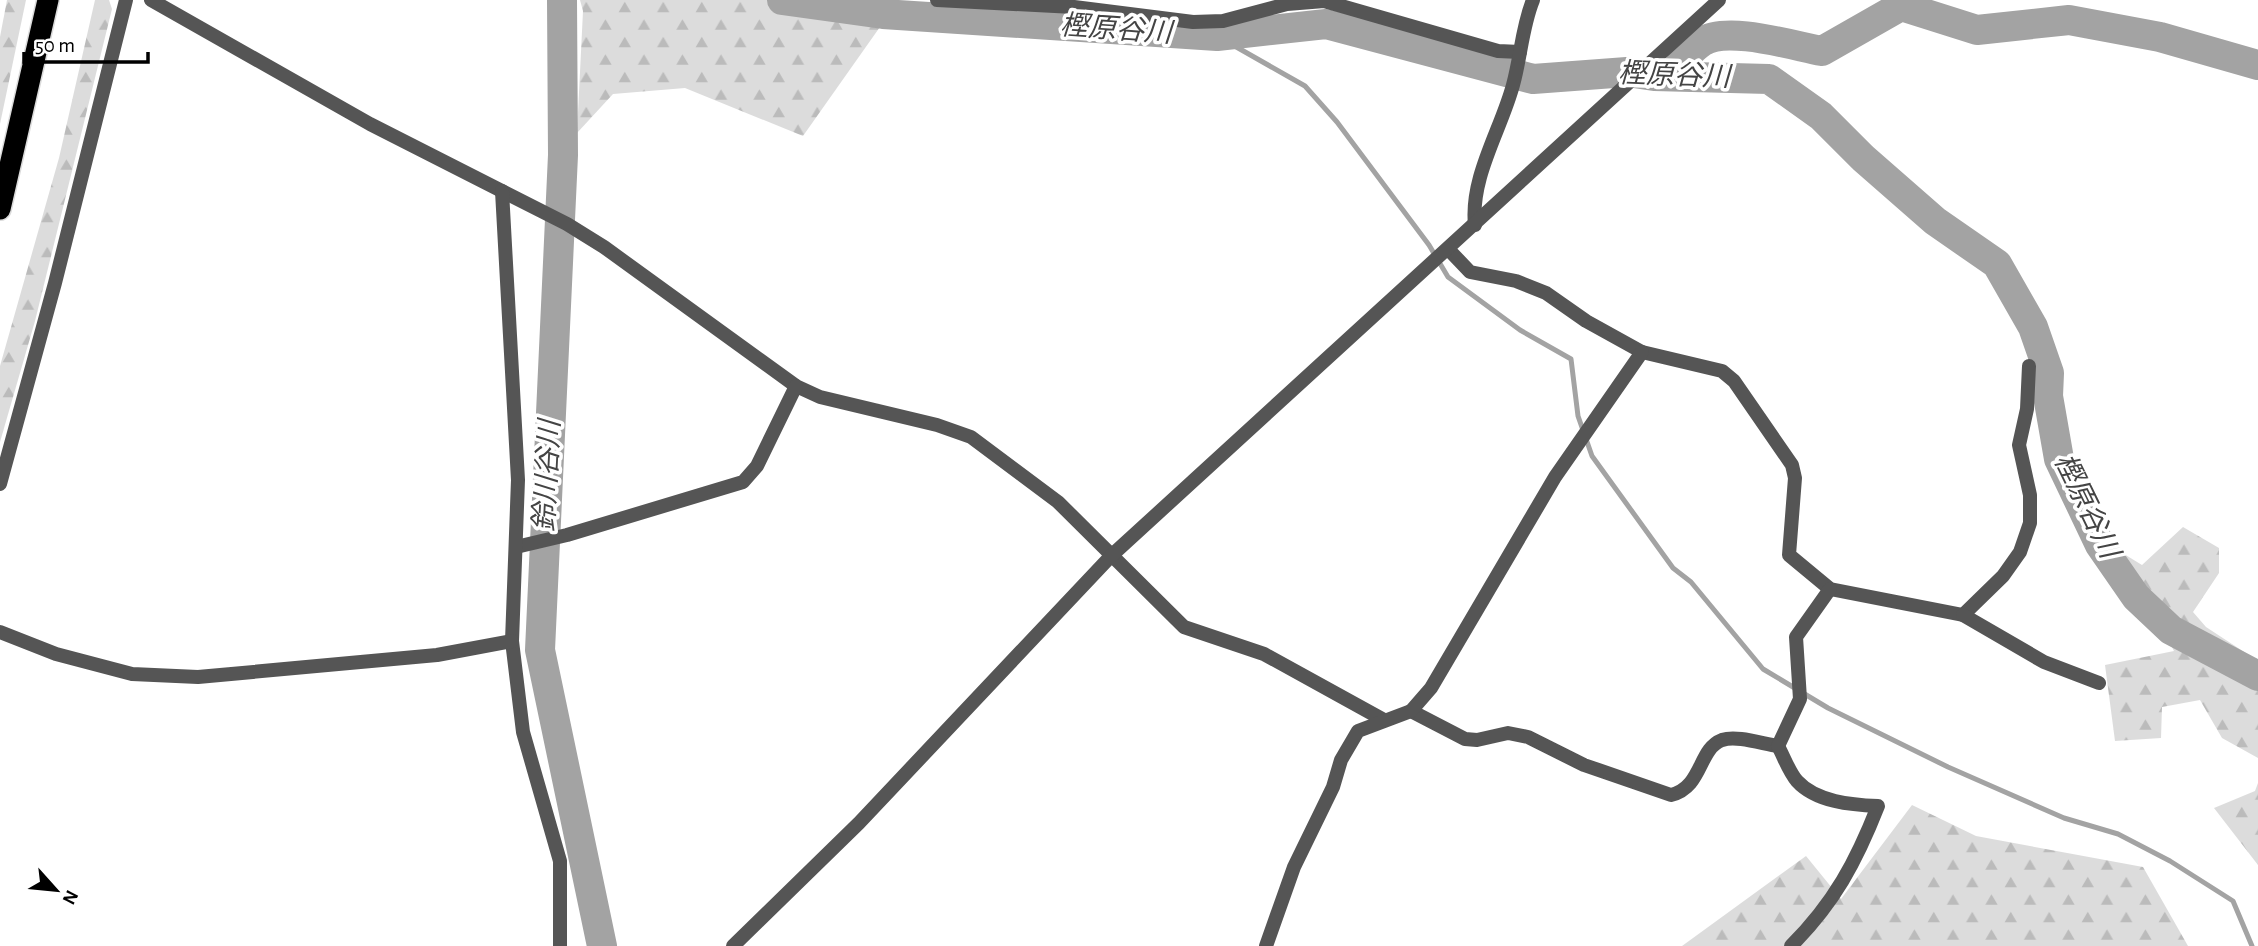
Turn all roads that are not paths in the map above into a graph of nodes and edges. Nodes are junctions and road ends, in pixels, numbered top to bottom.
1 (48, 0) edge
2 (126, 0) edge
3 (151, 0) edge
4 (937, 0) edge
5 (1533, 0) edge
6 (1719, 0) edge
7 (1519, 56) junction
8 (502, 191) junction
9 (0, 209) edge
10 (1475, 225) junction
11 (1442, 256) junction
12 (1642, 352) junction
13 (2029, 366) dead end
14 (796, 386) junction
15 (0, 484) edge
16 (522, 546) junction
17 (1111, 556) junction
18 (1830, 589) junction
19 (1963, 615) junction
20 (0, 632) edge
21 (512, 641) junction
22 (2099, 683) dead end
23 (1411, 711) junction
24 (1382, 719) junction
25 (1778, 746) junction
26 (560, 946) edge
27 (733, 946) edge
28 (1266, 946) edge
29 (1791, 946) edge

1 - 9 highway
2 - 15 street
3 - 8 street
4 - 7 street
5 - 7 street
6 - 10 street
7 - 10 street
8 - 14 street
8 - 16 street
10 - 11 street
11 - 12 street
11 - 17 street
12 - 18 street
12 - 23 street
13 - 19 street
14 - 16 street
14 - 17 street
16 - 21 street
17 - 24 street
17 - 27 street
18 - 19 street
18 - 25 street
19 - 22 street
20 - 21 street
21 - 26 street
23 - 24 street
23 - 25 street
24 - 28 street
25 - 29 street

